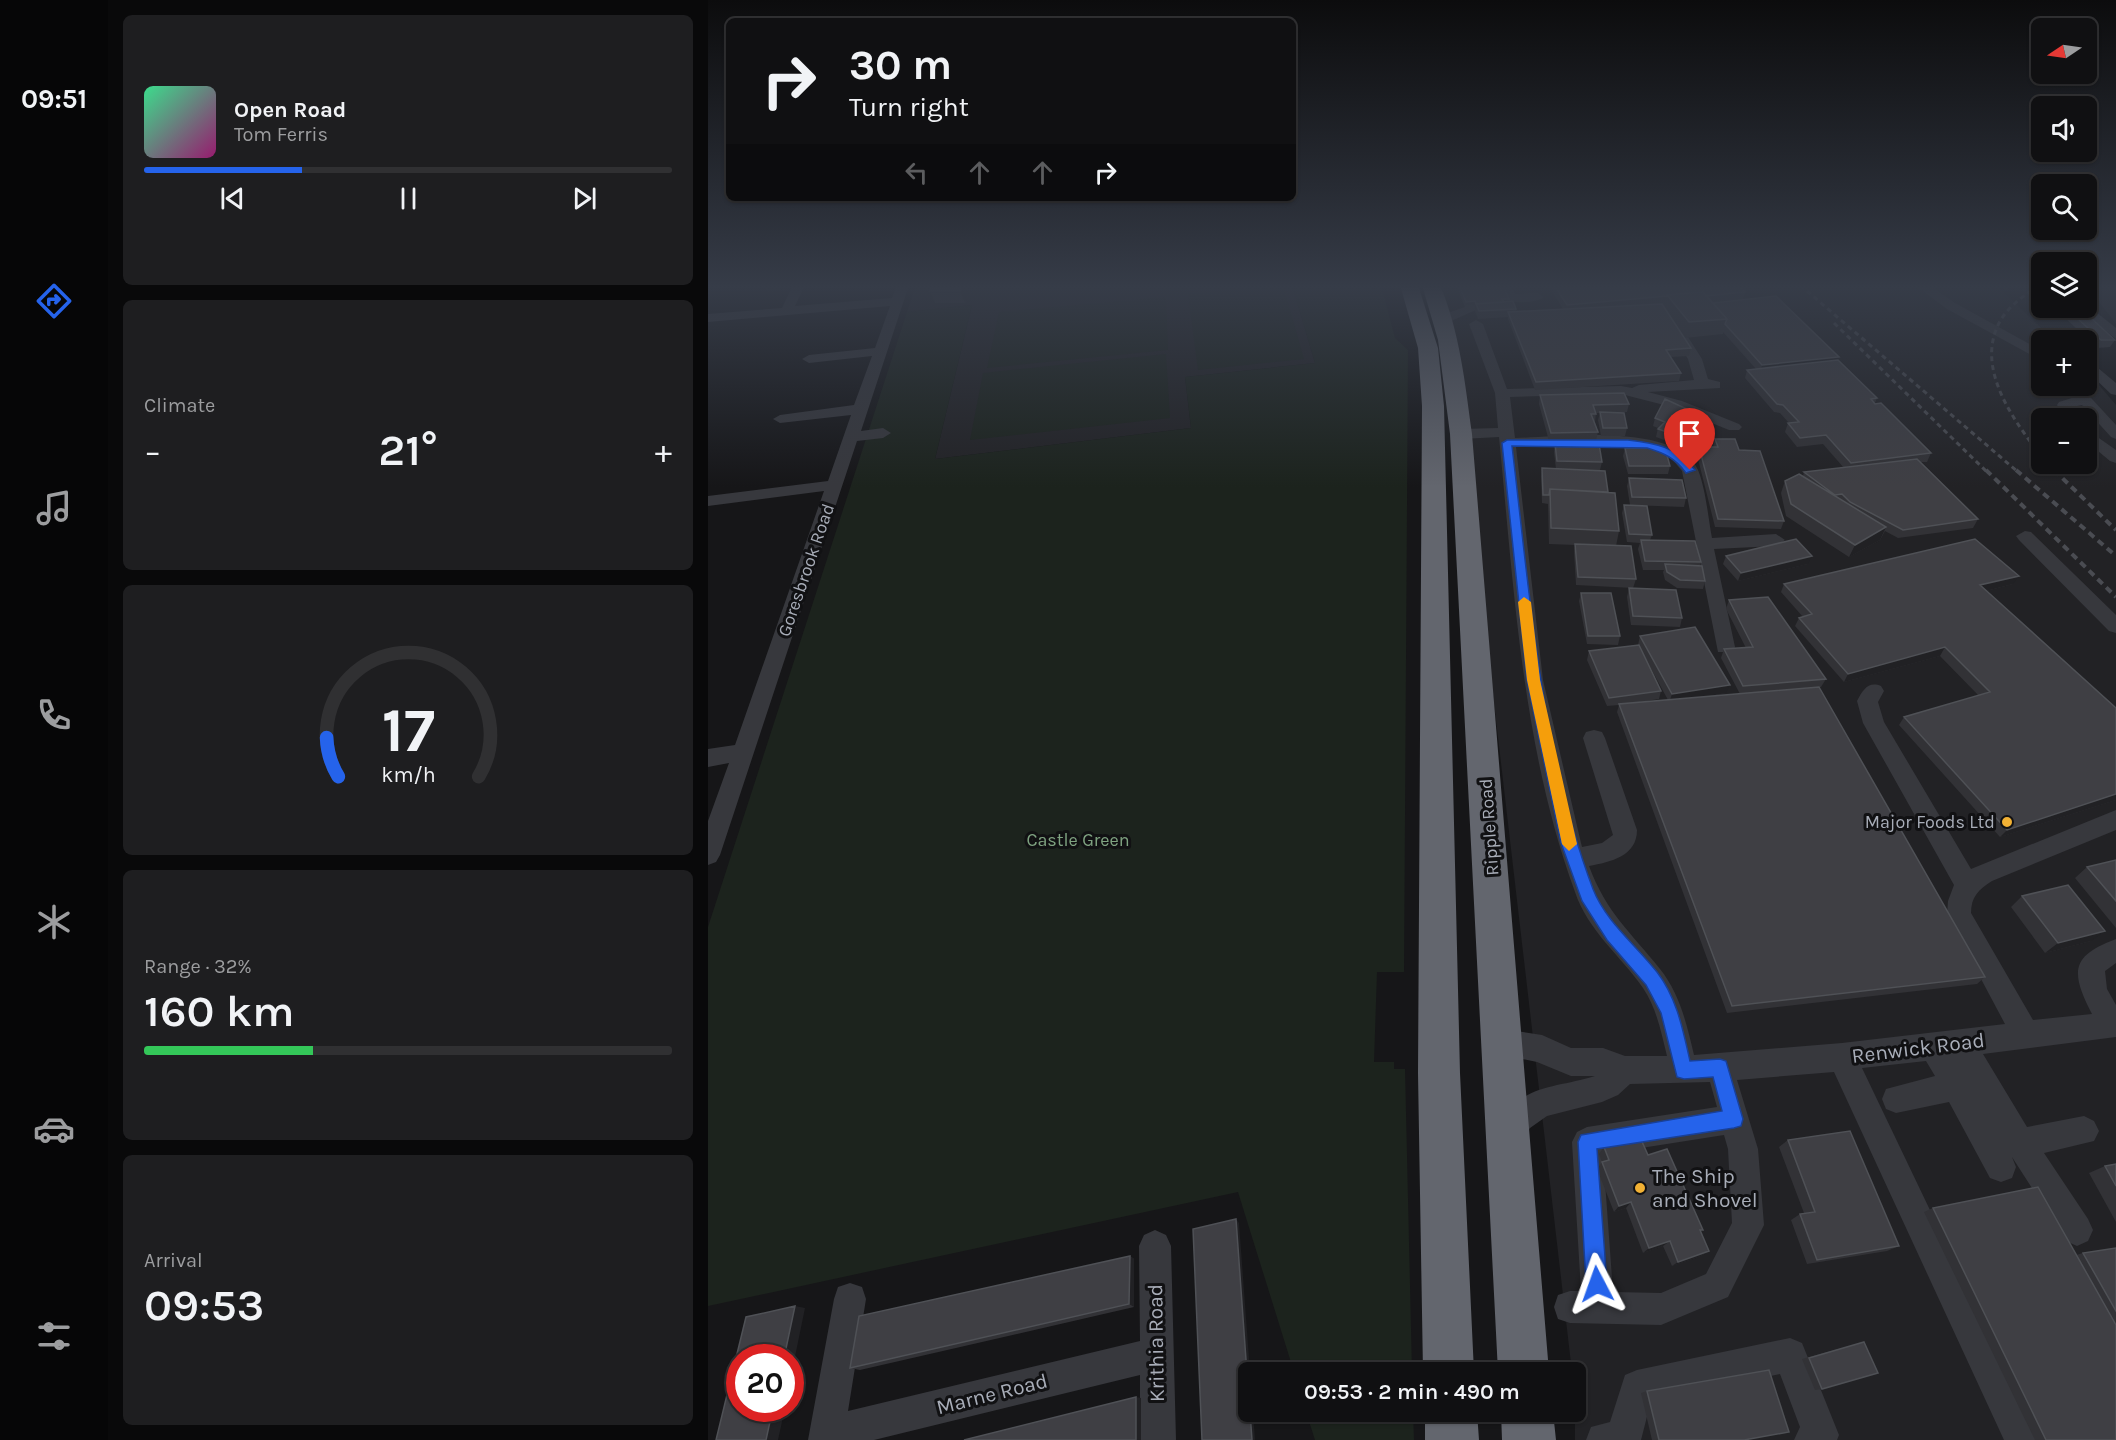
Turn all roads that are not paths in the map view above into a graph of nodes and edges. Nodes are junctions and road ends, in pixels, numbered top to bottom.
1 (870, 352) edge
2 (881, 352) edge
3 (1428, 352) edge
4 (1453, 352) edge
5 (1487, 352) edge
6 (1691, 352) edge
7 (809, 359) dead end
8 (2097, 373) edge
9 (1621, 390) junction
10 (2116, 391) edge
11 (1502, 393) junction
12 (2083, 396) edge
13 (2086, 399) junction
14 (2065, 408) edge
15 (861, 409) junction
16 (780, 419) dead end
17 (1734, 427) dead end
18 (883, 433) dead end
19 (1461, 434) junction
20 (2116, 434) edge
21 (851, 437) junction
22 (1506, 438) junction
23 (2097, 442) edge
24 (2116, 458) edge
25 (835, 485) junction
26 (708, 501) edge
27 (2025, 536) dead end
28 (1776, 540) dead end
29 (1705, 544) junction
30 (2116, 626) edge
31 (1725, 647) edge
32 (1874, 692) dead end
33 (1594, 738) dead end
34 (743, 752) junction
35 (708, 758) edge
36 (2116, 820) edge
37 (708, 855) edge
38 (1575, 859) junction
39 (1967, 885) junction
40 (2116, 951) edge
41 (2114, 1025) edge
42 (2025, 1035) junction
43 (1504, 1043) junction
44 (1961, 1043) junction
45 (1934, 1046) junction
46 (1842, 1057) junction
47 (1720, 1068) junction
48 (1625, 1070) junction
49 (1684, 1070) junction
50 (1955, 1086) junction
51 (1896, 1099) dead end
52 (1734, 1119) junction
53 (2084, 1131) dead end
54 (2020, 1143) junction
55 (1509, 1147) junction
56 (2001, 1167) dead end
57 (2077, 1230) dead end
58 (1155, 1246) dead end
59 (850, 1299) dead end
60 (1156, 1354) junction
61 (1449, 1362) edge
62 (1523, 1362) edge
63 (1451, 1422) edge
64 (1528, 1422) edge
65 (827, 1437) edge
66 (1616, 1439) edge
67 (1158, 1440) edge
68 (1452, 1440) edge
69 (1529, 1440) edge
70 (1812, 1440) edge
71 (2022, 1440) edge

1 - 7 street
2 - 15 street, Goresbrook Road
3 - 61 highway
4 - 19 highway, Ripple Road
5 - 11 street
6 - 9 street
8 - 10 street
9 - 11 street
9 - 17 street
11 - 22 street
12 - 13 street
13 - 14 street
13 - 20 street
15 - 16 street
15 - 21 street, Goresbrook Road
18 - 21 street
19 - 22 street
19 - 43 highway, Ripple Road
21 - 25 street, Goresbrook Road
22 - 29 street
22 - 38 street
23 - 24 street
25 - 26 street
25 - 34 street, Goresbrook Road
27 - 30 street
28 - 29 street
29 - 31 street
32 - 39 street
33 - 38 street
34 - 35 street
34 - 37 street, Goresbrook Road
36 - 39 street
38 - 49 street
39 - 42 street
40 - 41 street
41 - 42 street, Renwick Road
42 - 44 street, Renwick Road
43 - 48 street, Renwick Road
43 - 55 highway, Ripple Road
44 - 45 street, Renwick Road
44 - 54 street
45 - 46 street, Renwick Road
45 - 50 street
46 - 47 street, Renwick Road
46 - 71 street
47 - 49 street, Renwick Road
47 - 52 street
48 - 49 street, Renwick Road
48 - 55 street
50 - 51 street
50 - 56 street
52 - 52 street
53 - 54 street
54 - 57 street
55 - 62 highway, Ripple Road
58 - 60 street, Krithia Road
59 - 65 street
60 - 65 street, Marne Road
60 - 67 street, Krithia Road
63 - 68 highway
64 - 69 highway
66 - 70 street

